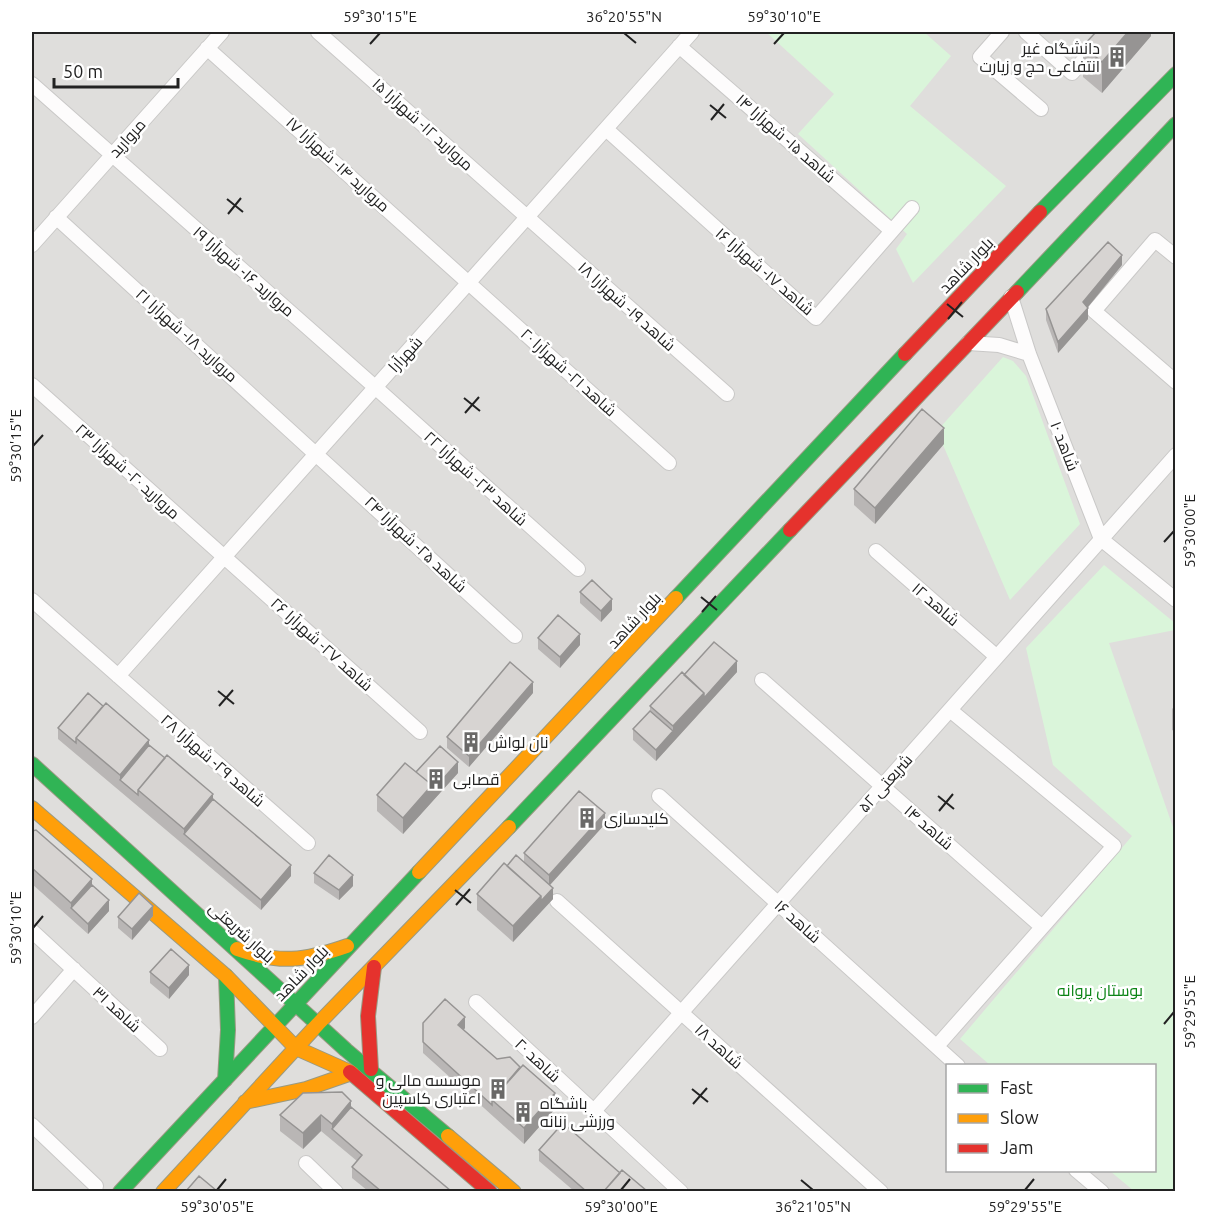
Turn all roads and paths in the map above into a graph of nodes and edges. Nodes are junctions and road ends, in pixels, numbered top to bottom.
1 (222, 32) edge
2 (318, 32) edge
3 (692, 32) edge
4 (1002, 32) edge
5 (1026, 32) edge
6 (1109, 32) edge
7 (679, 46) junction
8 (207, 48) junction
9 (1176, 74) edge
10 (32, 84) edge
11 (1041, 109) dead end
12 (1176, 124) edge
13 (606, 129) junction
14 (112, 154) junction
15 (912, 208) dead end
16 (56, 217) junction
17 (527, 217) junction
18 (892, 231) junction
19 (32, 245) edge
20 (1176, 257) edge
21 (469, 281) junction
22 (1011, 297) junction
23 (968, 343) junction
24 (1029, 354) junction
25 (1176, 382) edge
26 (32, 385) edge
27 (375, 387) junction
28 (727, 394) dead end
29 (317, 453) junction
30 (1176, 455) edge
31 (669, 463) dead end
32 (1101, 539) junction
33 (876, 551) dead end
34 (224, 557) junction
35 (578, 569) dead end
36 (32, 600) edge
37 (1176, 600) edge
38 (515, 636) dead end
39 (997, 657) junction
40 (118, 676) junction
41 (762, 680) dead end
42 (950, 710) junction
43 (420, 732) dead end
44 (32, 764) edge
45 (882, 786) junction
46 (659, 795) dead end
47 (32, 808) edge
48 (308, 843) dead end
49 (557, 901) dead end
50 (778, 903) junction
51 (1042, 927) junction
52 (32, 931) edge
53 (351, 945) junction
54 (237, 949) junction
55 (374, 967) junction
56 (74, 969) junction
57 (226, 976) junction
58 (476, 1002) dead end
59 (295, 1003) junction
60 (681, 1012) junction
61 (32, 1017) edge
62 (318, 1024) junction
63 (273, 1026) junction
64 (937, 1046) junction
65 (160, 1048) dead end
66 (296, 1048) junction
67 (957, 1064) edge
68 (371, 1069) junction
69 (352, 1073) junction
70 (225, 1080) junction
71 (245, 1102) junction
72 (594, 1111) junction
73 (32, 1125) edge
74 (306, 1163) dead end
75 (1078, 1172) edge
76 (96, 1186) dead end
77 (120, 1191) edge
78 (163, 1191) edge
79 (336, 1191) edge
80 (490, 1191) edge
81 (514, 1191) edge
82 (681, 1191) edge
83 (881, 1191) edge
84 (1102, 1191) edge

1 - 8 street, مروارید
2 - 17 street, مروارید ۱۲- شهرآرا ۱۵
3 - 7 street, شهرآرا
4 - 11 street
5 - 6 street
7 - 13 street, شهرآرا
7 - 18 street, شاهد ۱۵- شهرآرا ۱۴
8 - 14 street, مروارید
8 - 21 street, مروارید ۱۴- شهرآرا ۱۷
9 - 53 main road, بلوار شاهد
10 - 14 street, مروارید ۱۶- شهرآرا ۱۹
12 - 22 main road
13 - 17 street, شهرآرا
13 - 18 street, شاهد ۱۷- شهرآرا ۱۶
14 - 16 street, مروارید
14 - 27 street, مروارید ۱۶- شهرآرا ۱۹
15 - 18 street, شاهد ۱۷- شهرآرا ۱۶
16 - 19 street, مروارید
16 - 29 street, مروارید ۱۸- شهرآرا ۲۱
17 - 21 street, شهرآرا
17 - 28 street, شاهد ۱۹- شهرآرا ۱۸
20 - 25 street
21 - 27 street, شهرآرا
21 - 31 street, شاهد ۲۱- شهرآرا ۲۰
22 - 23 main road
22 - 24 street, شاهد ۱۰
23 - 24 street
23 - 55 main road
24 - 32 street, شاهد ۱۰
26 - 34 street, مروارید ۲۰- شهرآرا ۲۳
27 - 29 street, شهرآرا
27 - 35 street, شاهد ۲۳- شهرآرا ۲۲
29 - 34 street, شهرآرا
29 - 38 street, شاهد ۲۵- شهرآرا ۲۴
30 - 32 street, شریعتی ۵۲
32 - 37 street
32 - 39 street, شریعتی ۵۲
33 - 39 street, شاهد ۱۲
34 - 40 street, شهرآرا
34 - 43 street, شاهد ۲۷- شهرآرا ۲۶
36 - 40 street, شاهد ۲۹- شهرآرا ۲۸
39 - 42 street, شریعتی ۵۲
40 - 48 street, شاهد ۲۹- شهرآرا ۲۸
41 - 45 street, شاهد ۱۴
42 - 45 street, شریعتی ۵۲
42 - 51 street
44 - 54 main road, بلوار شریعتی
45 - 50 street, شریعتی ۵۲
45 - 51 street, شاهد ۱۴
46 - 50 street, شاهد ۱۶
47 - 57 main road
49 - 60 street, شاهد ۱۸
50 - 60 street, شریعتی ۵۲
50 - 64 street, شاهد ۱۶
51 - 64 street
52 - 56 street, شاهد ۳۱
53 - 54 main road
53 - 59 main road, بلوار شاهد
54 - 59 main road, بلوار شریعتی
55 - 62 main road
55 - 68 main road
56 - 61 street
56 - 65 street, شاهد ۳۱
57 - 63 main road
57 - 70 main road
58 - 72 street, شاهد ۲۰
59 - 62 main road, بلوار شریعتی
59 - 63 main road, بلوار شاهد
60 - 72 street, شریعتی ۵۲
60 - 83 street, شاهد ۱۸
62 - 66 main road
62 - 68 main road, بلوار شریعتی
63 - 66 main road
63 - 70 main road, بلوار شاهد
64 - 67 street, شاهد ۱۶
66 - 69 main road
66 - 71 main road
68 - 81 main road, بلوار شریعتی
69 - 71 main road
69 - 80 main road
70 - 77 main road, بلوار شاهد
71 - 78 main road
72 - 82 street, شاهد ۲۰
73 - 76 street
74 - 79 street
75 - 84 street

